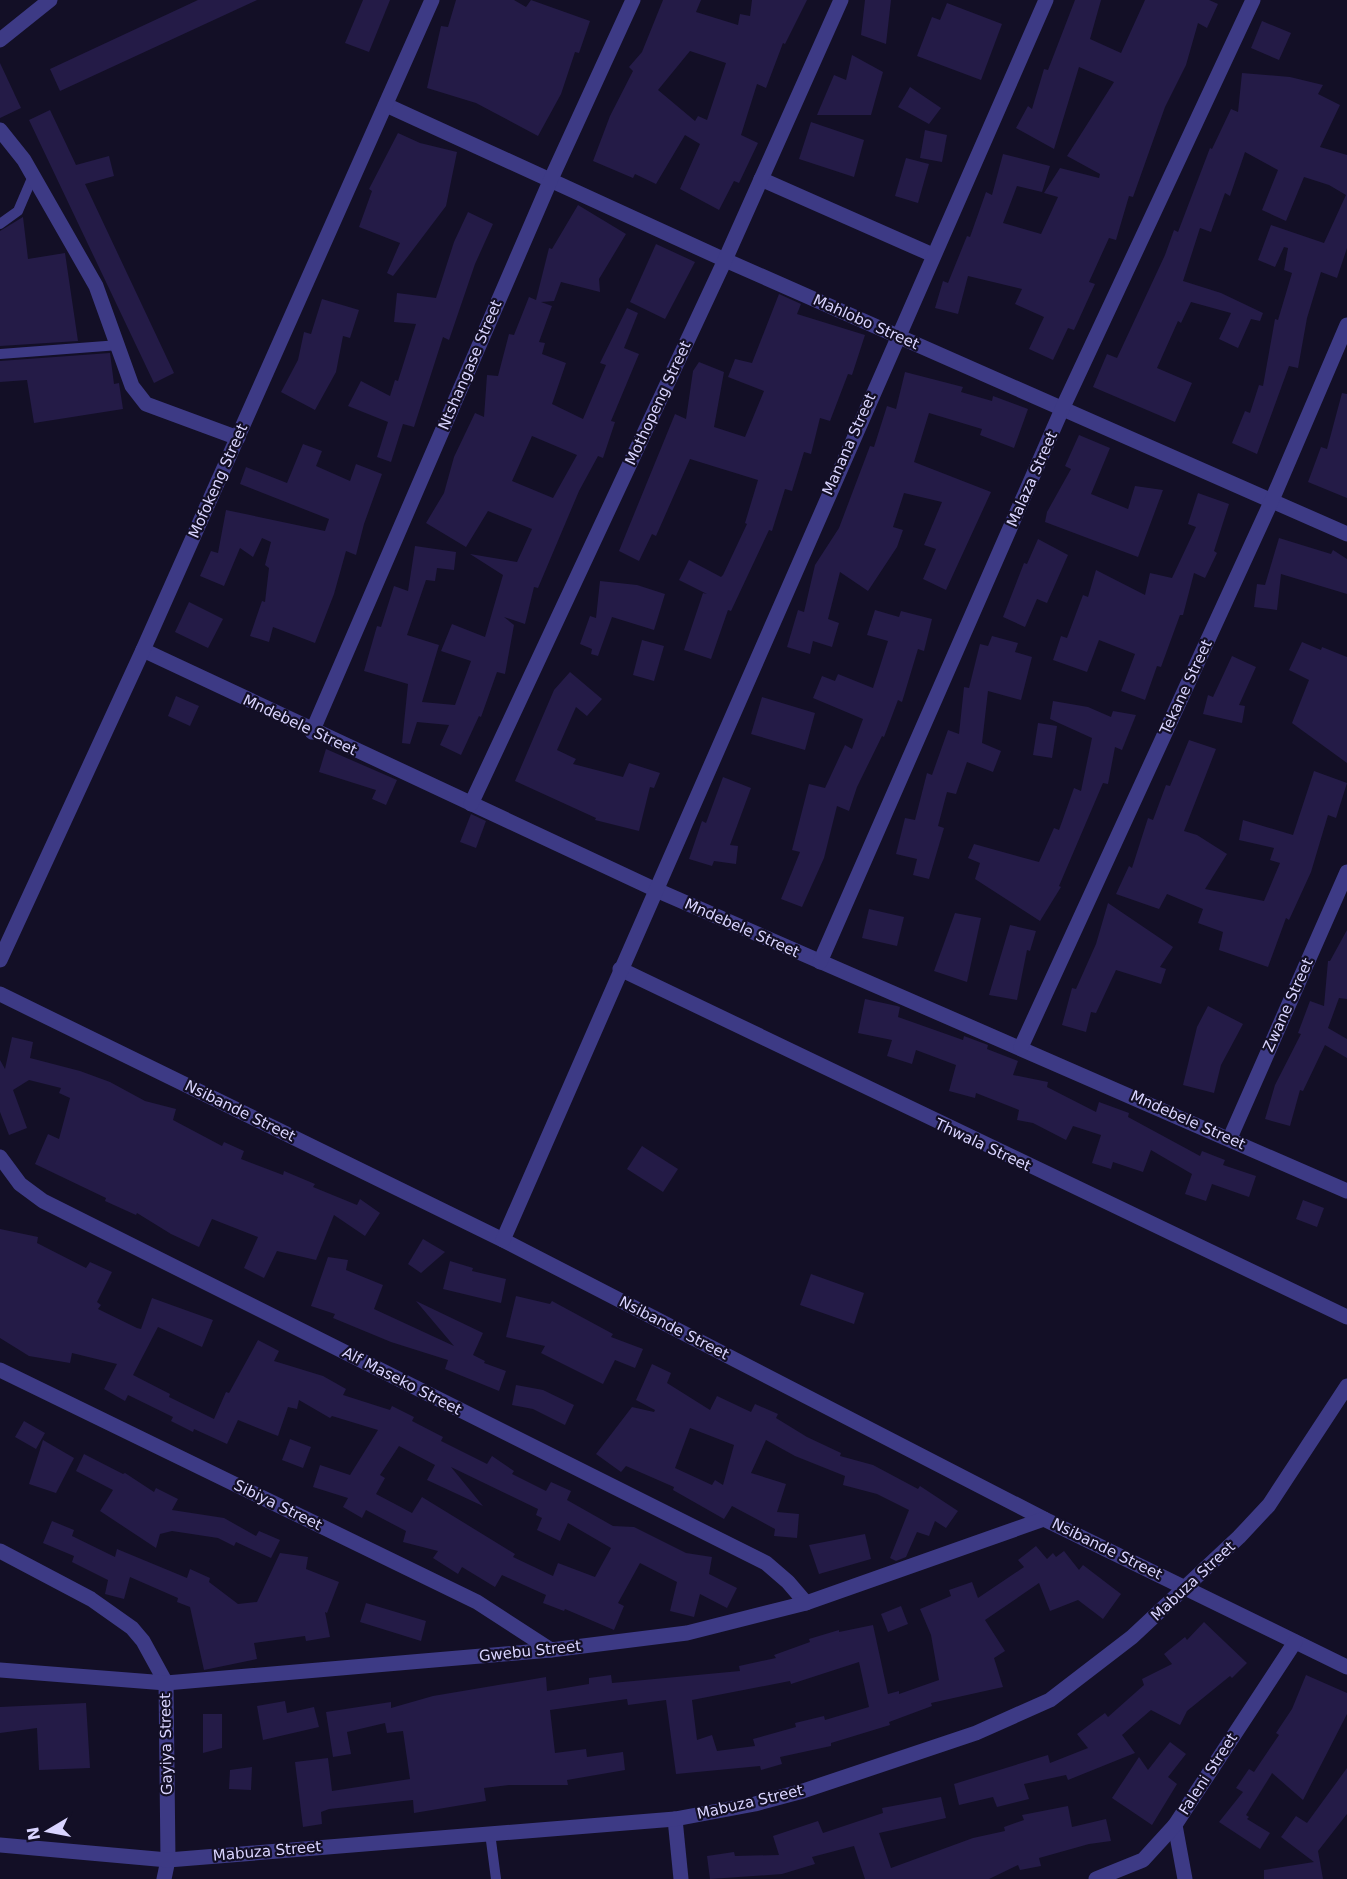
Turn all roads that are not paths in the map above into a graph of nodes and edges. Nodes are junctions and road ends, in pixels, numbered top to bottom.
1 (50, 0) edge
2 (432, 0) edge
3 (633, 0) edge
4 (841, 0) edge
5 (1046, 0) edge
6 (1253, 0) edge
7 (0, 40) edge
8 (387, 105) junction
9 (0, 130) edge
10 (33, 176) junction
11 (551, 179) junction
12 (761, 179) junction
13 (0, 224) edge
14 (933, 255) junction
15 (725, 260) junction
16 (1347, 325) edge
17 (897, 336) junction
18 (118, 345) junction
19 (0, 354) edge
20 (1063, 407) junction
21 (238, 438) junction
22 (1272, 500) junction
23 (1347, 534) edge
24 (143, 650) junction
25 (312, 732) junction
26 (471, 804) junction
27 (1347, 872) edge
28 (654, 889) junction
29 (0, 960) edge
30 (820, 962) junction
31 (620, 969) junction
32 (0, 994) edge
33 (1021, 1047) junction
34 (1230, 1138) junction
35 (0, 1157) edge
36 (1347, 1191) edge
37 (502, 1240) junction
38 (1347, 1317) edge
39 (0, 1370) edge
40 (1347, 1386) edge
41 (1044, 1519) junction
42 (0, 1551) edge
43 (1186, 1587) junction
44 (806, 1604) junction
45 (1295, 1641) junction
46 (551, 1650) junction
47 (1347, 1667) edge
48 (0, 1670) edge
49 (166, 1683) junction
50 (675, 1819) junction
51 (1175, 1825) junction
52 (489, 1833) junction
53 (0, 1845) edge
54 (168, 1860) junction
55 (164, 1879) edge
56 (496, 1879) edge
57 (681, 1879) edge
58 (1096, 1879) edge
59 (1185, 1879) edge

1 - 7 street
2 - 8 street, Mofokeng Street
3 - 11 street, Ntshangase Street
4 - 12 street, Mothopeng Street
5 - 14 street, Manana Street
6 - 20 street, Malaza Street
8 - 11 street, Mahlobo Street
8 - 21 street, Mofokeng Street
9 - 10 street
10 - 13 lane
10 - 18 street
11 - 15 street, Mahlobo Street
11 - 25 street, Ntshangase Street
12 - 14 street
12 - 15 street, Mothopeng Street
14 - 17 street, Manana Street
15 - 17 street, Mahlobo Street
15 - 26 street, Mothopeng Street
16 - 22 street, Tekane Street
17 - 20 street, Mahlobo Street
17 - 28 street, Manana Street
18 - 19 lane
18 - 21 street
20 - 22 street, Mahlobo Street
20 - 30 street, Malaza Street
21 - 24 street, Mofokeng Street
22 - 23 street, Mahlobo Street
22 - 33 street, Tekane Street
24 - 25 street, Mndebele Street
24 - 29 street, Mofokeng Street
25 - 26 street, Mndebele Street
26 - 28 street, Mndebele Street
27 - 34 street, Zwane Street
28 - 30 street, Mndebele Street
28 - 31 street, Manana Street
30 - 33 street, Mndebele Street
31 - 37 street, Manana Street
31 - 38 street, Thwala Street
32 - 37 street, Nsibande Street
33 - 34 street, Mndebele Street
34 - 36 street, Mndebele Street
35 - 44 street, Alf Maseko Street
37 - 41 street, Nsibande Street
39 - 46 street, Sibiya Street
40 - 43 street, Mabuza Street
41 - 43 street, Nsibande Street
41 - 44 street, Gwebu Street
42 - 49 street, Gayiya Street
43 - 45 street, Nsibande Street
43 - 50 street, Mabuza Street
44 - 46 street, Gwebu Street
45 - 47 street, Nsibande Street
45 - 51 street, Faleni Street
46 - 49 street, Gwebu Street
48 - 49 street, Gwebu Street
49 - 54 street, Gayiya Street
50 - 52 street, Mabuza Street
50 - 57 street
51 - 58 street, Faleni Street
51 - 59 street
52 - 54 street, Mabuza Street
52 - 56 lane
53 - 54 street, Mabuza Street
54 - 55 street, Gayiya Street

